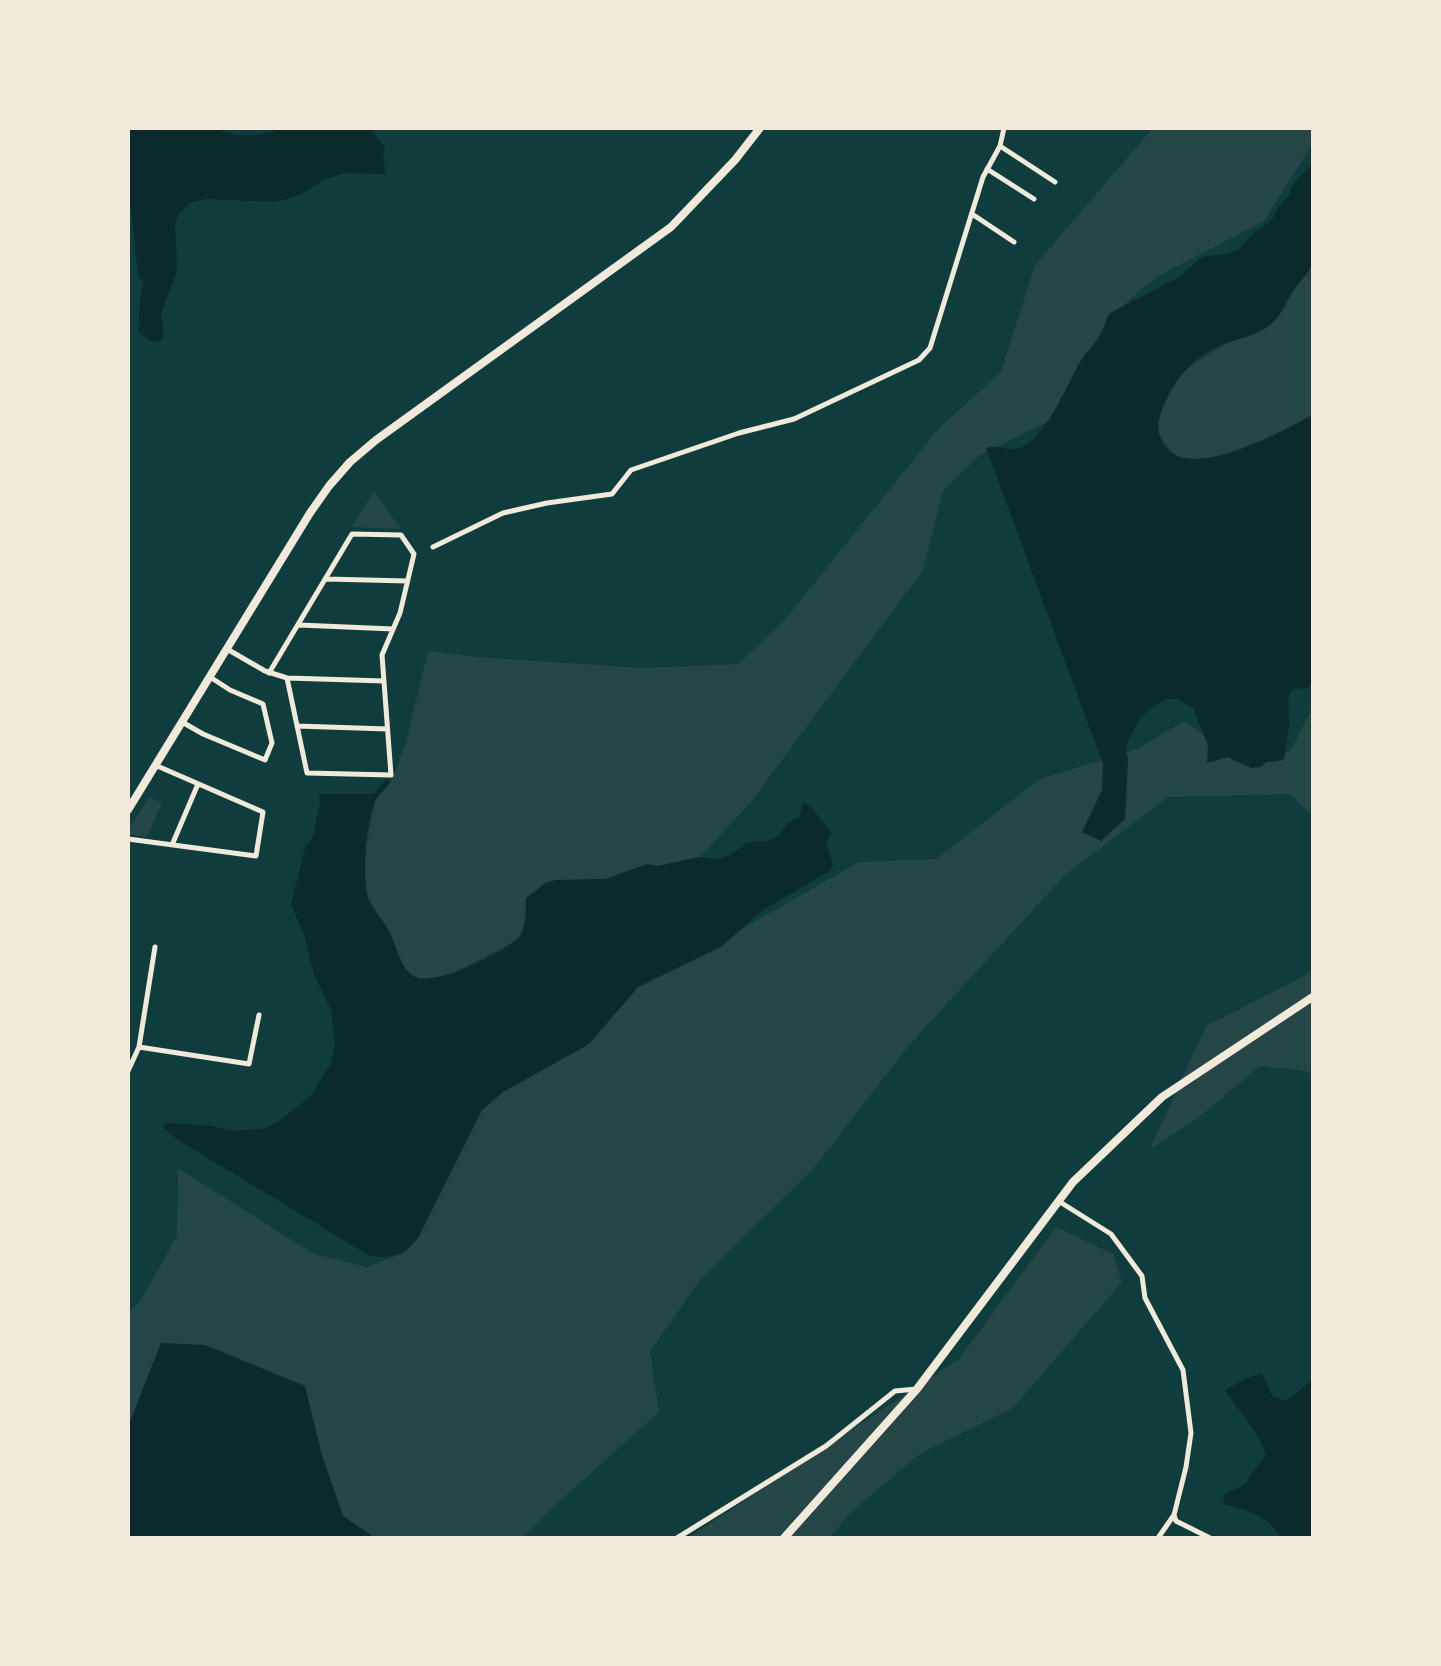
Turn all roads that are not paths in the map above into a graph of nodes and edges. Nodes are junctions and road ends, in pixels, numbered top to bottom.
1 (760, 128) edge
2 (1004, 128) edge
3 (1000, 146) junction
4 (987, 169) junction
5 (1054, 182) dead end
6 (1034, 199) dead end
7 (972, 214) junction
8 (1014, 242) dead end
9 (433, 547) dead end
10 (326, 579) junction
11 (407, 581) junction
12 (299, 626) junction
13 (393, 630) junction
14 (227, 648) junction
15 (269, 672) junction
16 (210, 677) junction
17 (287, 678) junction
18 (384, 681) junction
19 (182, 722) junction
20 (297, 726) junction
21 (388, 729) junction
22 (155, 765) junction
23 (198, 784) junction
24 (128, 810) edge
25 (128, 839) edge
26 (172, 845) junction
27 (155, 948) dead end
28 (1314, 996) edge
29 (260, 1015) dead end
30 (139, 1047) junction
31 (128, 1071) edge
32 (1057, 1200) junction
33 (916, 1388) junction
34 (1174, 1515) junction
35 (677, 1538) edge
36 (784, 1538) edge
37 (1158, 1538) edge
38 (1210, 1538) edge

1 - 14 main road
2 - 3 street
3 - 4 street
3 - 5 street
4 - 6 street
4 - 7 street
7 - 8 street
7 - 9 street
10 - 11 street
10 - 11 street
10 - 12 street
11 - 13 street
12 - 13 street
12 - 15 street
13 - 18 street
14 - 15 street
14 - 16 main road
15 - 17 street
16 - 19 main road
16 - 19 street
17 - 18 street
17 - 20 street
18 - 21 street
19 - 22 main road
20 - 21 street
20 - 21 street
22 - 23 street
22 - 24 main road
23 - 26 street
23 - 26 street
25 - 26 street
27 - 30 street
28 - 32 main road
29 - 30 street
30 - 31 street
32 - 33 main road
32 - 34 street
33 - 35 street
33 - 36 main road
34 - 37 street
34 - 38 street

